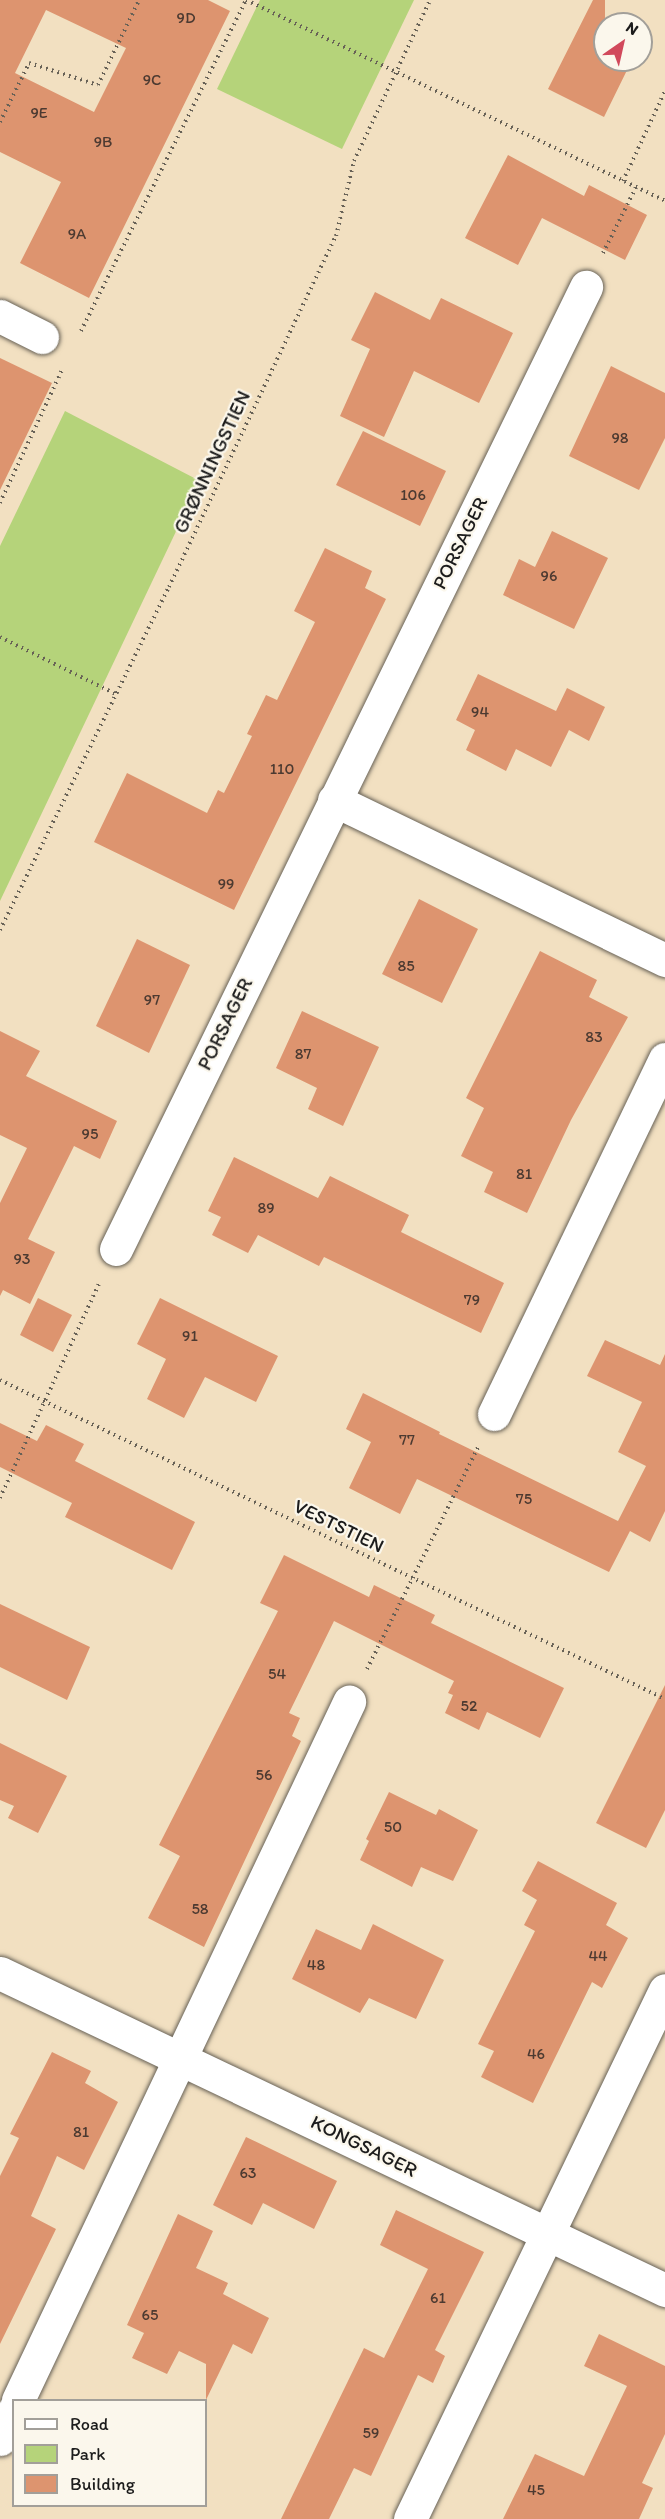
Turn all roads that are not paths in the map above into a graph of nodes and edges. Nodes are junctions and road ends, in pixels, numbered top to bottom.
1 (586, 287) road end
2 (0, 316) edge
3 (42, 337) dead end
4 (334, 800) junction
5 (665, 960) edge
6 (665, 1059) edge
7 (116, 1249) road end
8 (494, 1414) road end
9 (349, 1702) road end
10 (0, 1973) edge
11 (665, 1990) edge
12 (181, 2057) junction
13 (548, 2234) junction
14 (665, 2290) edge
15 (18, 2399) edge
16 (12, 2414) edge
17 (0, 2439) edge
18 (410, 2519) edge

1 - 4 street, PORSAGER
2 - 3 street
4 - 5 street
4 - 7 street, PORSAGER
6 - 8 street
9 - 12 street
10 - 12 street, KONGSAGER
11 - 13 street
12 - 13 street, KONGSAGER
12 - 15 street
13 - 14 street, KONGSAGER
13 - 18 street
16 - 17 street

